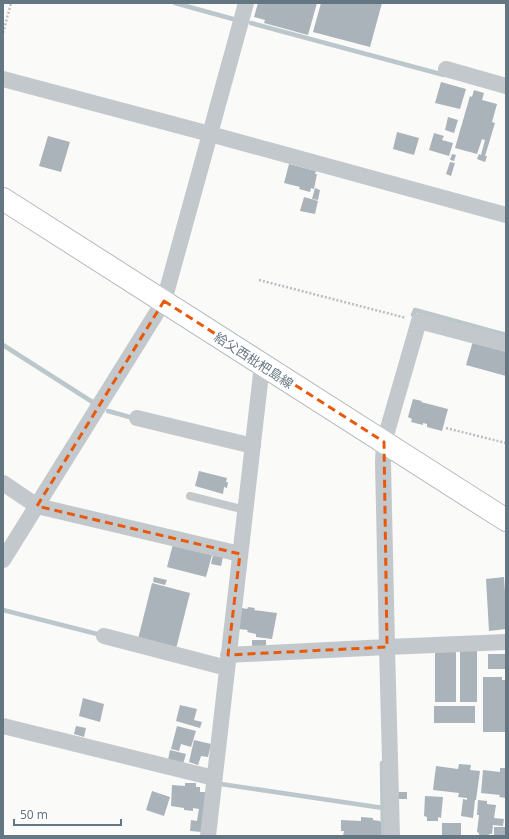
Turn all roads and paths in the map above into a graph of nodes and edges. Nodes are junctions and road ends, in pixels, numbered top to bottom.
1 (11, 3) edge
2 (246, 3) edge
3 (3, 33) edge
4 (446, 69) dead end
5 (3, 79) edge
6 (506, 86) edge
7 (210, 134) junction
8 (3, 199) edge
9 (506, 215) edge
10 (259, 280) dead end
11 (164, 301) junction
12 (419, 322) junction
13 (506, 344) edge
14 (262, 365) junction
15 (137, 418) dead end
16 (446, 428) dead end
17 (384, 442) junction
18 (506, 443) edge
19 (253, 446) junction
20 (3, 484) edge
21 (190, 496) dead end
22 (38, 506) junction
23 (245, 510) junction
24 (506, 520) edge
25 (240, 554) junction
26 (3, 560) edge
27 (104, 636) dead end
28 (506, 642) edge
29 (387, 647) junction
30 (228, 662) junction
31 (3, 726) edge
32 (214, 778) junction
33 (208, 836) edge
34 (392, 836) edge

1 - 3 path
2 - 7 street
4 - 6 street
5 - 7 street
7 - 9 street
7 - 11 street
8 - 11 main road, 給父西枇杷島線
10 - 12 path
11 - 14 main road, 給父西枇杷島線
11 - 22 street
12 - 13 street
12 - 17 street
14 - 17 main road, 給父西枇杷島線
14 - 19 street
15 - 19 street
16 - 18 path
17 - 24 main road, 給父西枇杷島線
17 - 29 street
19 - 23 street
20 - 22 street
21 - 23 lane
22 - 25 street
22 - 26 street
23 - 25 street
25 - 30 street
27 - 30 street
28 - 29 street
29 - 30 street
29 - 34 street
30 - 32 street
31 - 32 street
32 - 33 street

